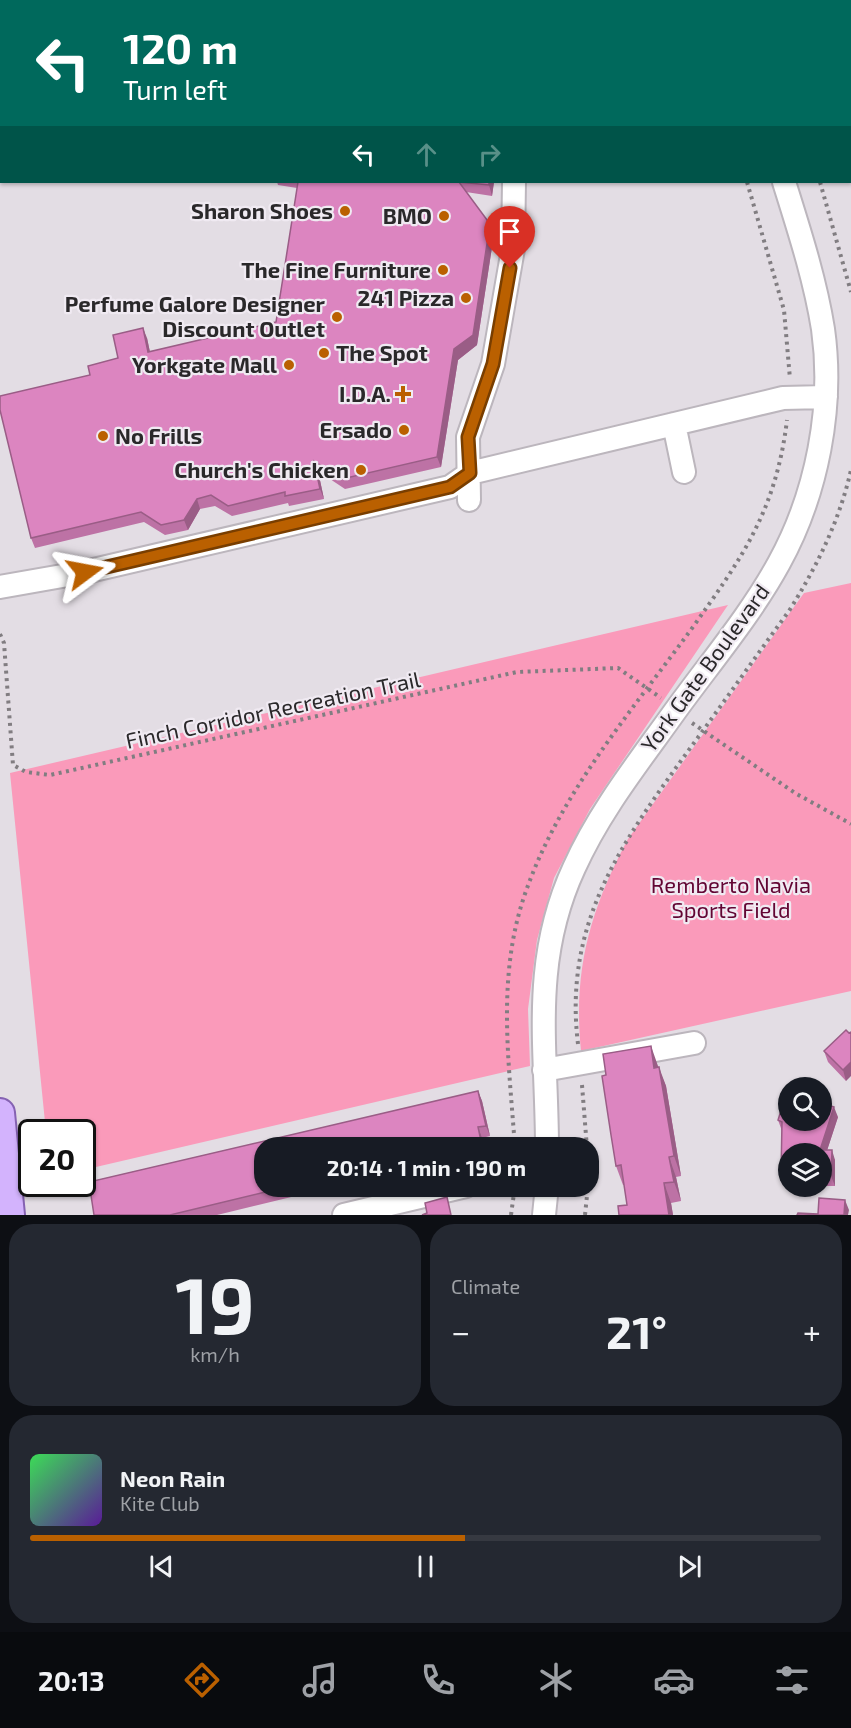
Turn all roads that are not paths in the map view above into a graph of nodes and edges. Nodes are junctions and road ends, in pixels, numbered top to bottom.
1 (514, 183) edge
2 (784, 183) edge
3 (826, 397) junction
4 (674, 424) junction
5 (684, 471) dead end
6 (470, 473) junction
7 (469, 500) dead end
8 (0, 587) edge
9 (693, 1043) dead end
10 (544, 1070) junction
11 (0, 1113) edge
12 (547, 1137) edge
13 (420, 1197) edge
14 (546, 1197) edge
15 (10, 1215) edge
16 (344, 1215) edge
17 (544, 1215) edge

1 - 6 street
2 - 3 street, York Gate Boulevard
3 - 4 street
3 - 10 street, York Gate Boulevard
4 - 5 street
4 - 6 street
6 - 7 street
6 - 8 street
9 - 10 street
10 - 12 street, York Gate Boulevard
11 - 15 main road
13 - 16 street
14 - 17 street

